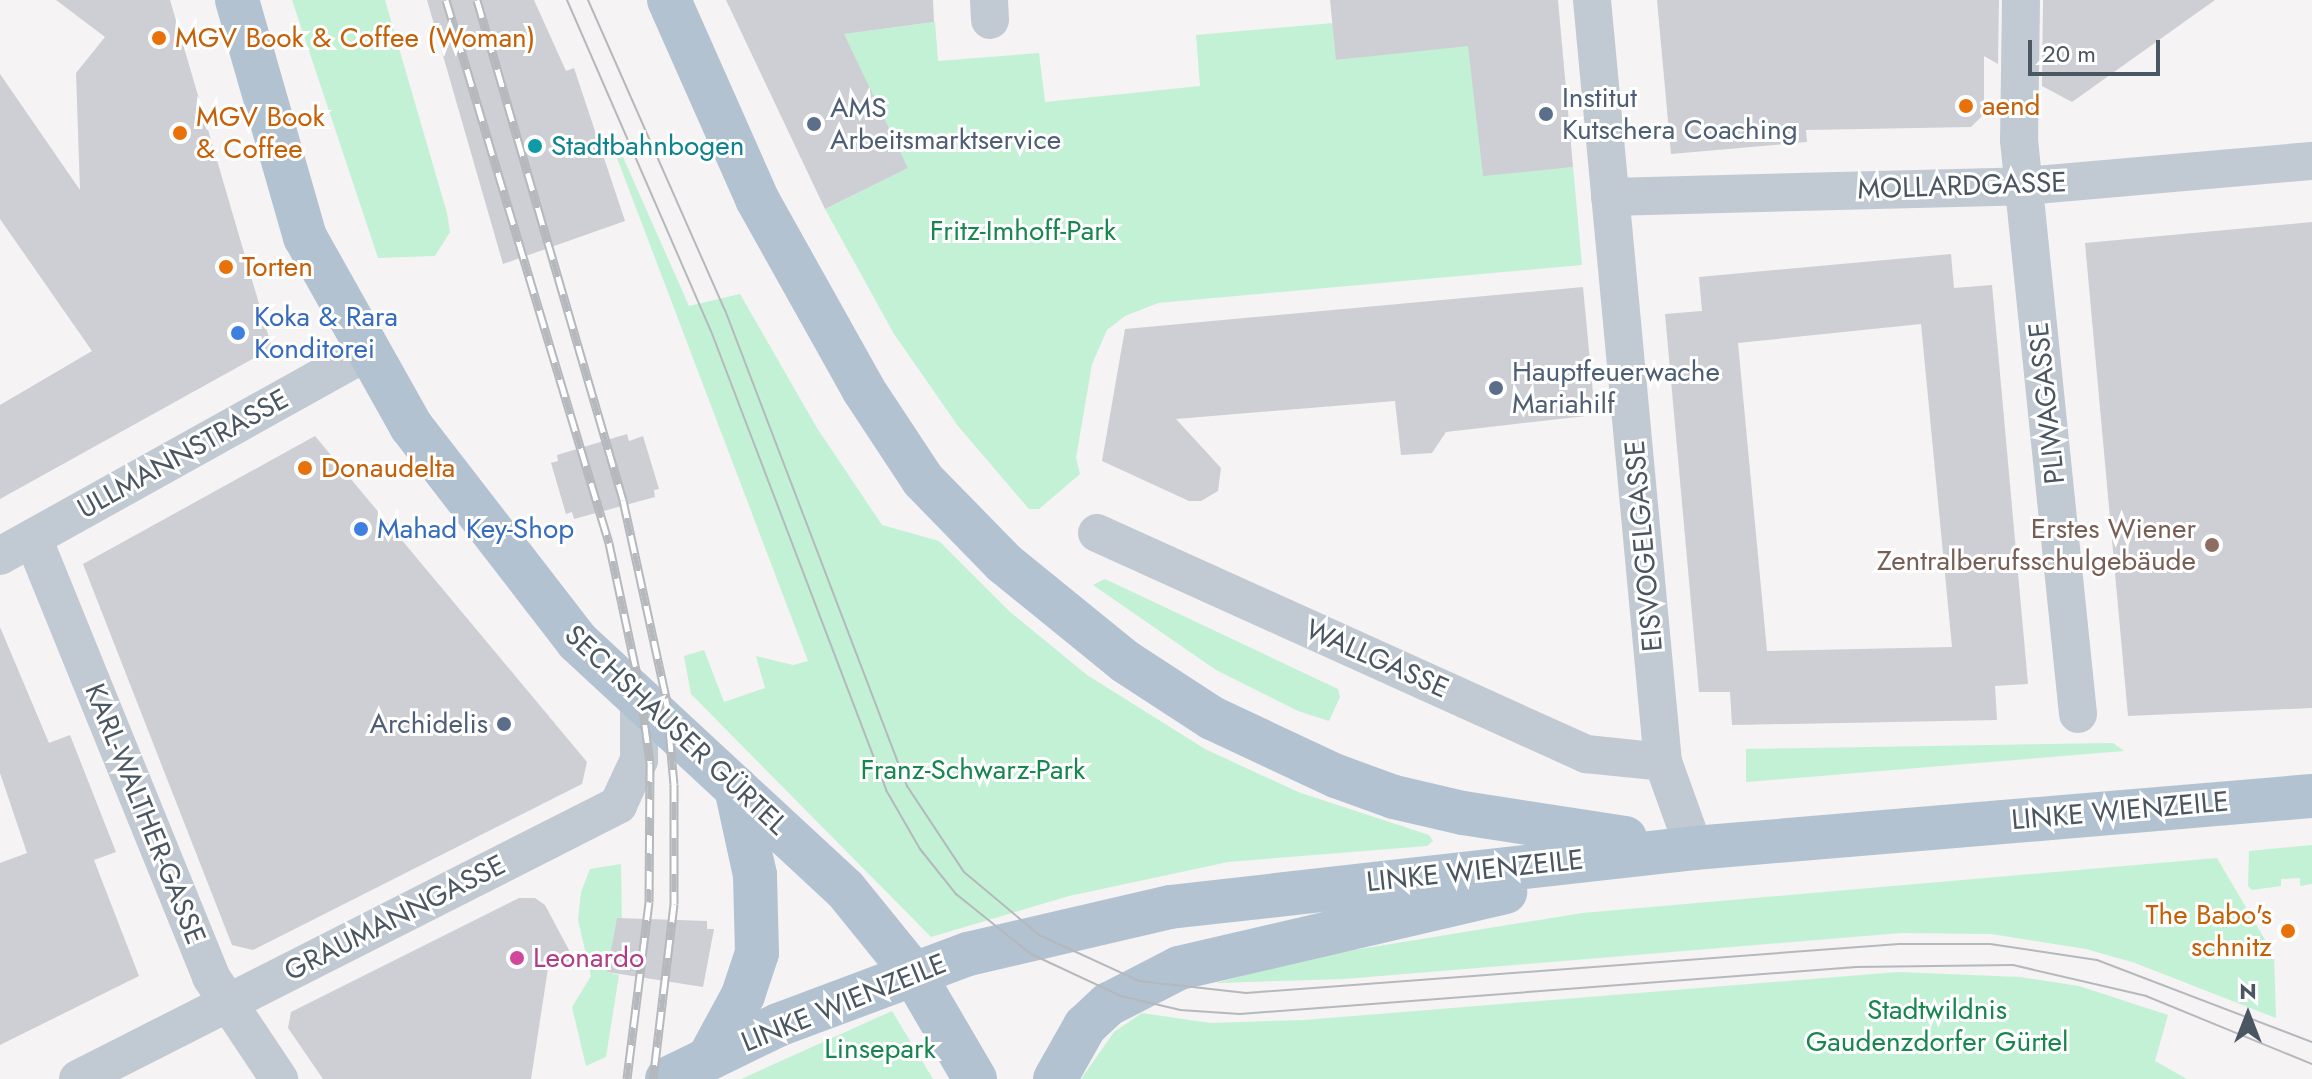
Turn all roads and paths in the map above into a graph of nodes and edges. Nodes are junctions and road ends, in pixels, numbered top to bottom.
1 (237, 0) edge
2 (669, 0) edge
3 (1592, 0) edge
4 (2021, 0) edge
5 (2312, 161) edge
6 (2025, 186) junction
7 (1610, 197) junction
8 (366, 352) junction
9 (1097, 533) dead end
10 (33, 538) junction
11 (0, 556) edge
12 (639, 703) junction
13 (2078, 714) dead end
14 (1663, 762) junction
15 (736, 788) junction
16 (2312, 796) edge
17 (1694, 848) junction
18 (913, 973) junction
19 (227, 1003) junction
20 (709, 1058) junction
21 (78, 1079) edge
22 (279, 1079) edge
23 (667, 1079) edge
24 (975, 1079) edge
25 (1055, 1079) edge

1 - 8 main road, SECHSHAUSER GÜRTEL
2 - 17 main road
3 - 7 street, EISVOGELGASSE
4 - 6 street, PLIWAGASSE
5 - 6 street, MOLLARDGASSE
6 - 7 street, MOLLARDGASSE
6 - 13 street, PLIWAGASSE
7 - 14 street, EISVOGELGASSE
8 - 10 street, ULLMANNSTRASSE
8 - 12 main road, SECHSHAUSER GÜRTEL
9 - 14 street, WALLGASSE
10 - 11 street, ULLMANNSTRASSE
10 - 19 street, KARL-WALTHER-GASSE
12 - 15 main road, SECHSHAUSER GÜRTEL
12 - 19 street, GRAUMANNGASSE
14 - 17 street, EISVOGELGASSE
15 - 18 main road, SECHSHAUSER GÜRTEL
15 - 20 main road
16 - 17 main road, LINKE WIENZEILE
17 - 18 main road, LINKE WIENZEILE
17 - 25 main road
18 - 20 main road, LINKE WIENZEILE
18 - 24 main road, SECHSHAUSER GÜRTEL
19 - 21 street, GRAUMANNGASSE
19 - 22 street, KARL-WALTHER-GASSE
20 - 23 main road, LINKE WIENZEILE

